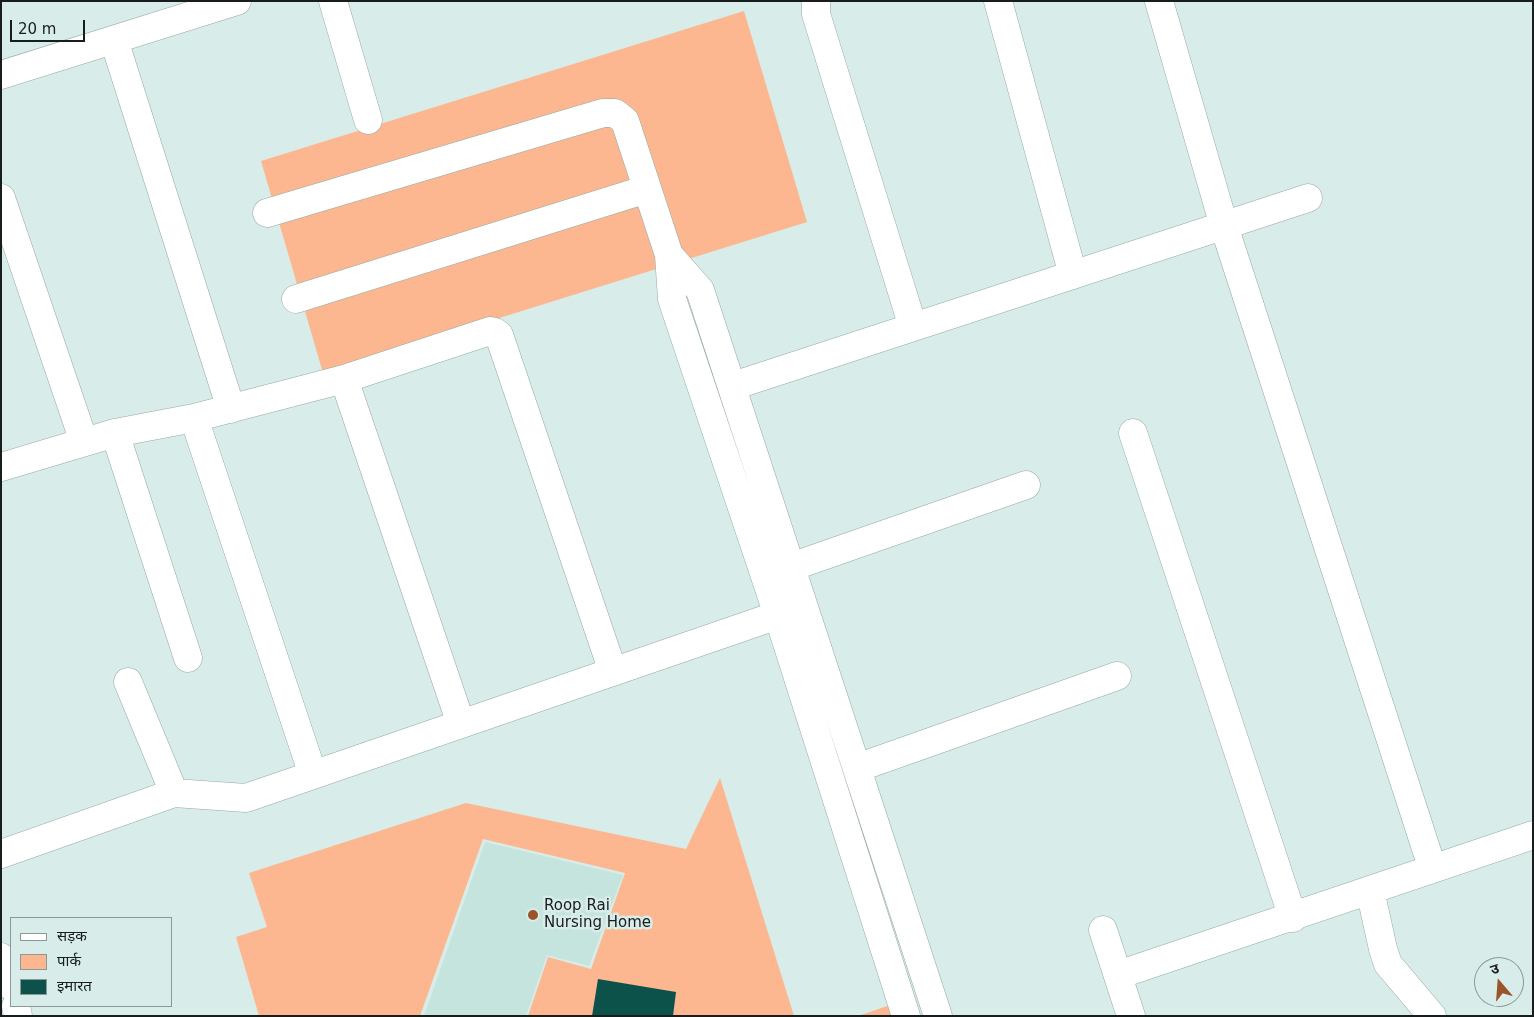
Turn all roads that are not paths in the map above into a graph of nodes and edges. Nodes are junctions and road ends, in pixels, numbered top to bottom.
1 (237, 1) edge
2 (333, 1) edge
3 (816, 1) edge
4 (998, 1) edge
5 (1160, 1) edge
6 (114, 40) junction
7 (1, 75) edge
8 (368, 120) dead end
9 (647, 189) junction
10 (1, 198) edge
11 (1308, 198) dead end
12 (267, 213) dead end
13 (1224, 226) junction
14 (669, 255) junction
15 (1073, 275) junction
16 (296, 299) dead end
17 (913, 327) junction
18 (344, 379) junction
19 (733, 386) junction
20 (231, 409) junction
21 (194, 418) junction
22 (115, 433) junction
23 (1133, 433) dead end
24 (84, 442) junction
25 (1, 467) edge
26 (1026, 485) dead end
27 (791, 567) junction
28 (778, 615) junction
29 (188, 658) dead end
30 (613, 672) junction
31 (1118, 676) dead end
32 (128, 682) dead end
33 (461, 724) junction
34 (858, 768) junction
35 (312, 775) junction
36 (174, 793) junction
37 (1533, 835) edge
38 (1, 854) edge
39 (1432, 867) junction
40 (1370, 890) junction
41 (1293, 918) junction
42 (1103, 930) dead end
43 (1, 957) edge
44 (1118, 975) junction
45 (10, 983) edge
46 (906, 1016) edge
47 (938, 1016) edge
48 (1131, 1016) edge
49 (1432, 1016) edge

1 - 6 street
2 - 8 street
3 - 17 street
4 - 15 street
5 - 13 street
6 - 7 street
6 - 20 street
9 - 12 street
9 - 14 street
9 - 16 street
10 - 24 street
11 - 13 street
13 - 15 street
13 - 39 street
14 - 19 street
14 - 28 street
15 - 17 street
17 - 19 street
18 - 20 street
18 - 30 street
18 - 33 street
19 - 27 street
20 - 21 street
21 - 22 street
21 - 35 street
22 - 24 street
22 - 29 street
23 - 41 street
24 - 25 street
26 - 27 street
27 - 34 street
28 - 30 street
28 - 46 street
30 - 33 street
31 - 34 street
32 - 36 street
33 - 35 street
34 - 47 street
35 - 36 street
36 - 38 street
37 - 39 street
39 - 40 street
40 - 41 street
40 - 49 street
41 - 44 street
42 - 44 street
43 - 45 street
44 - 48 street

